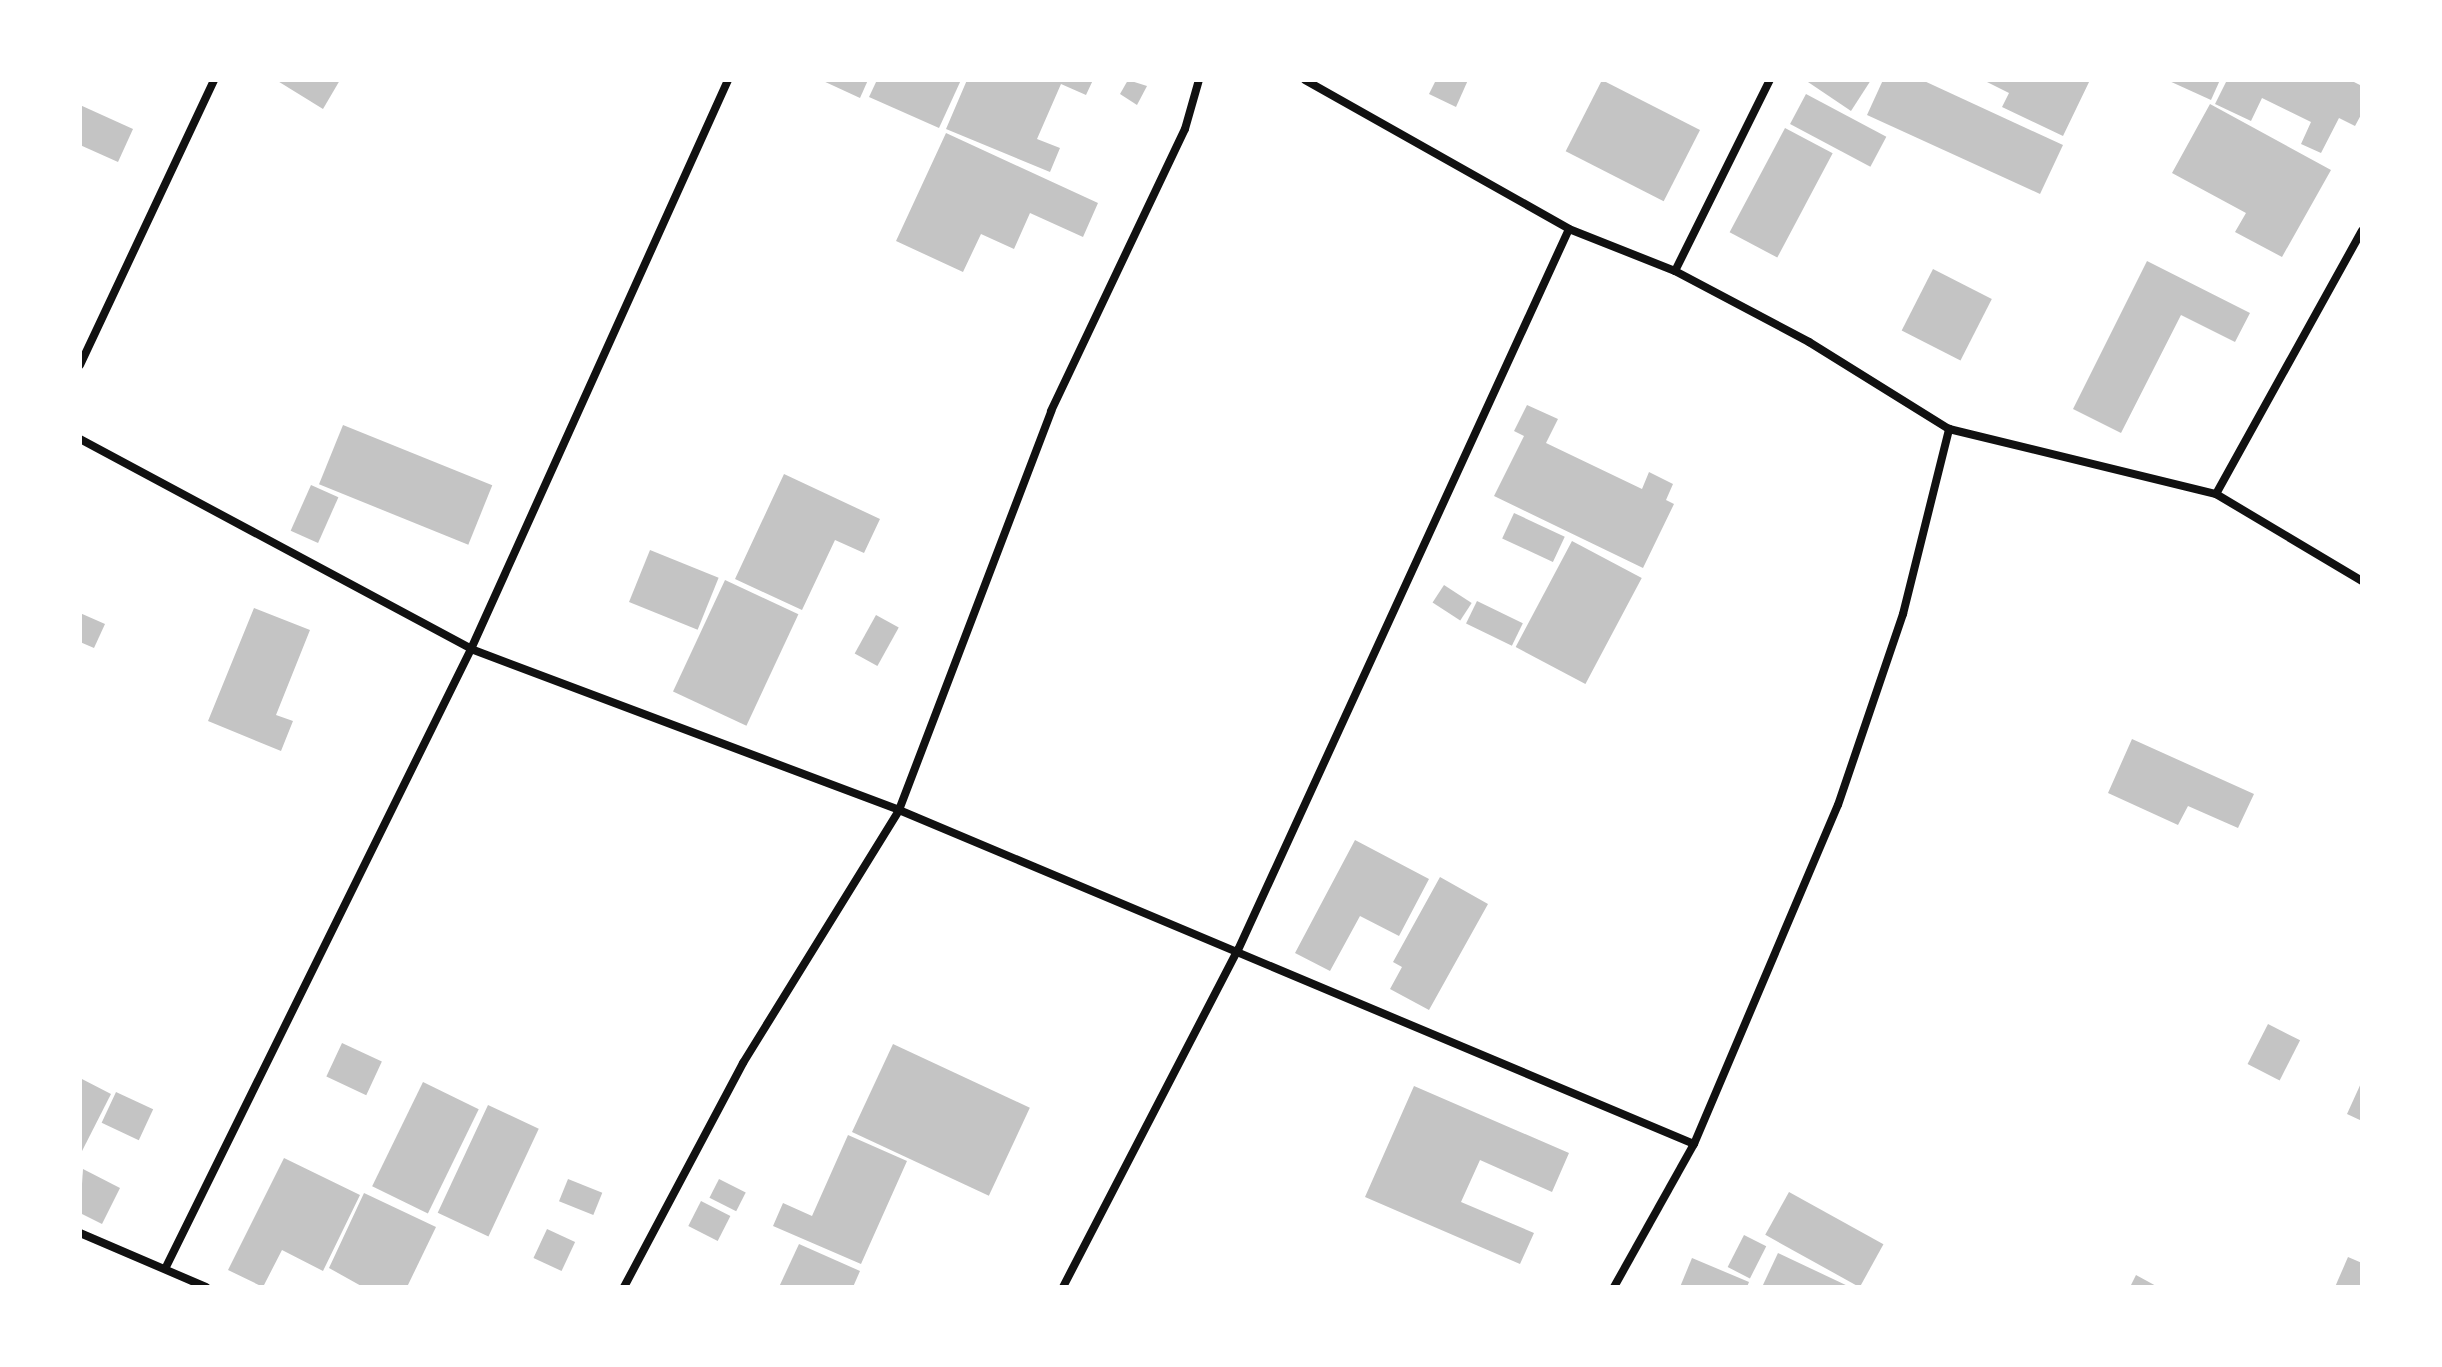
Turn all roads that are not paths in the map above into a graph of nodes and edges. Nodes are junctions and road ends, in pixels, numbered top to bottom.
1 (214, 80) edge
2 (728, 80) edge
3 (1199, 80) edge
4 (1305, 80) edge
5 (1770, 80) edge
6 (1569, 229) junction
7 (2362, 231) edge
8 (1675, 271) junction
9 (80, 365) edge
10 (1949, 429) junction
11 (80, 439) edge
12 (2216, 494) junction
13 (2362, 581) edge
14 (471, 649) junction
15 (899, 810) junction
16 (1238, 950) junction
17 (1694, 1144) junction
18 (80, 1233) edge
19 (166, 1267) junction
20 (206, 1287) edge
21 (624, 1287) edge
22 (1063, 1287) edge
23 (1614, 1287) edge

1 - 9 street
2 - 14 street
3 - 15 street
4 - 6 street
5 - 8 street
6 - 8 street
6 - 16 street
7 - 12 street
8 - 10 street
10 - 12 street
10 - 17 street
11 - 14 street
12 - 13 street
14 - 15 street
14 - 19 street
15 - 16 street
15 - 21 street
16 - 17 street
16 - 22 street
17 - 23 street
18 - 19 street
19 - 20 street

